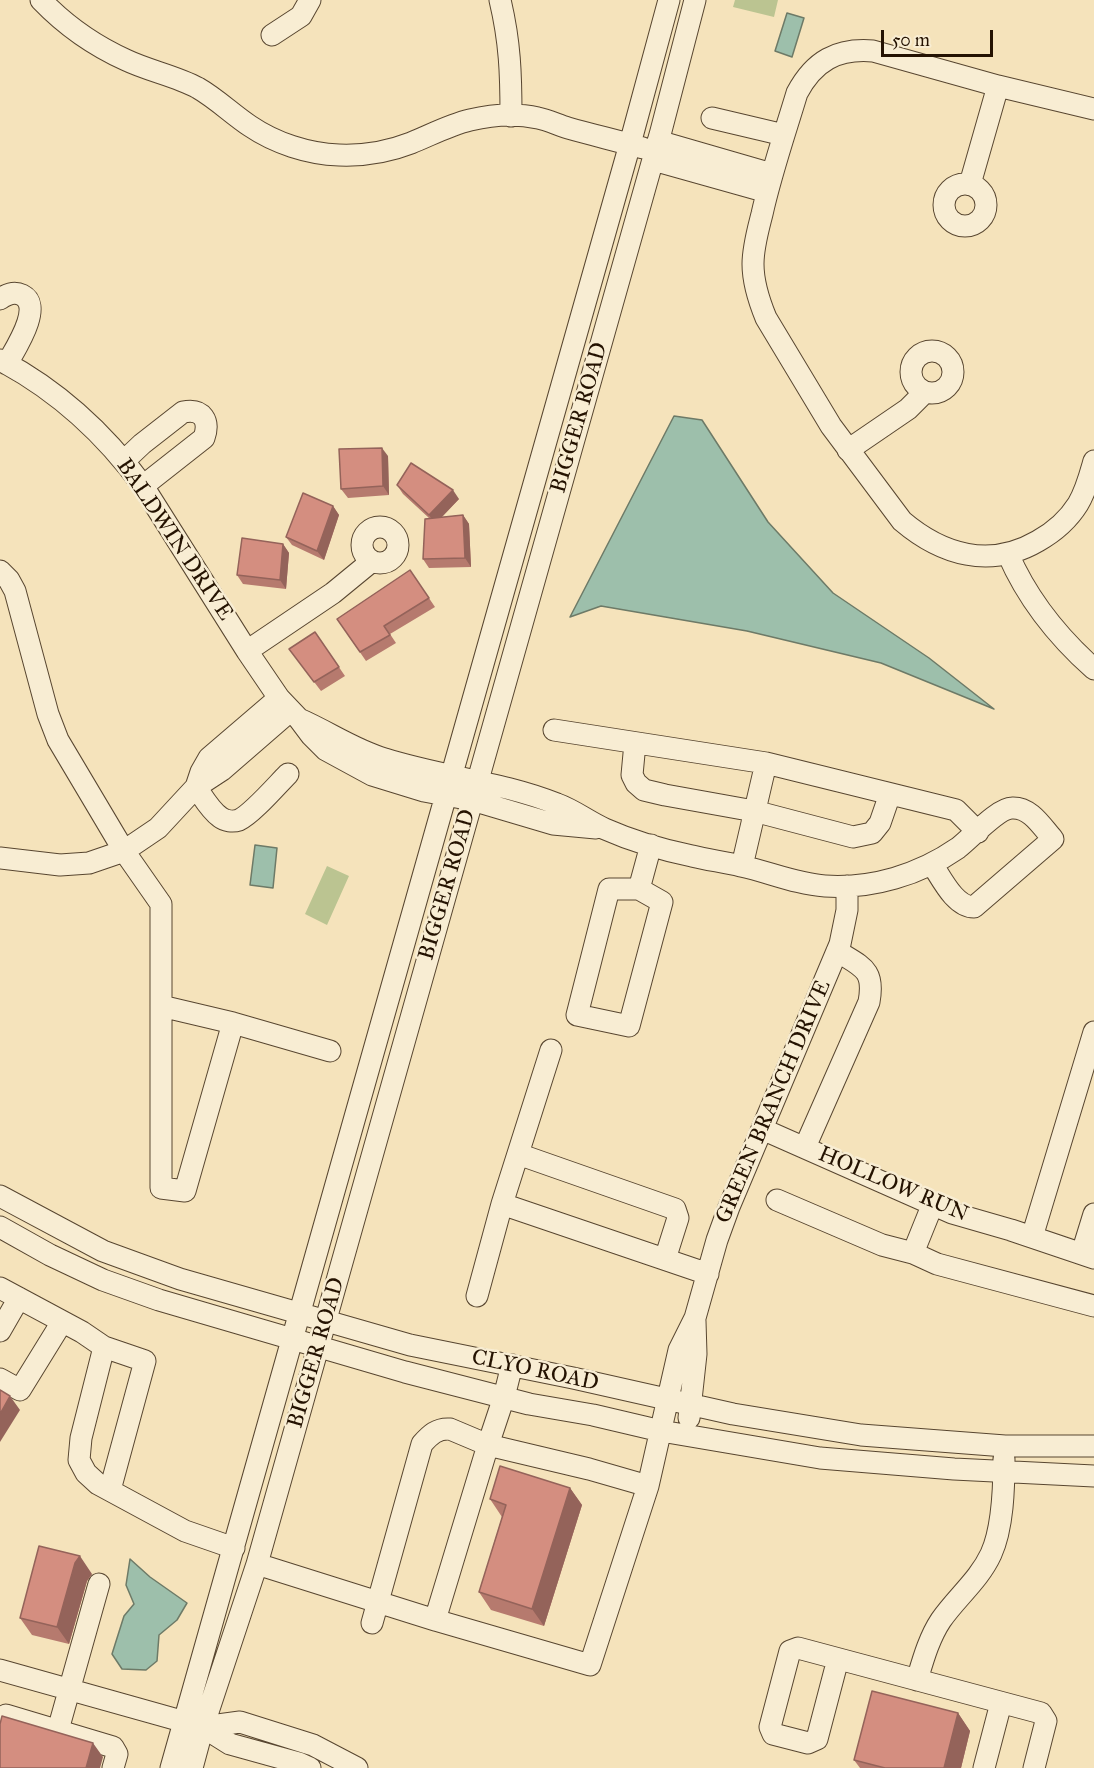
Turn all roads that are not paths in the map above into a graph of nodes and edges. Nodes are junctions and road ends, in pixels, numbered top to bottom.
1 (41, 0) edge
2 (310, 0) edge
3 (500, 0) edge
4 (669, 0) edge
5 (695, 0) edge
6 (272, 36) dead end
7 (998, 86) junction
8 (1094, 109) edge
9 (511, 116) junction
10 (712, 118) dead end
11 (784, 135) junction
12 (630, 144) junction
13 (655, 150) junction
14 (769, 183) junction
15 (970, 184) dead end
16 (0, 299) edge
17 (4, 362) edge
18 (925, 392) dead end
19 (848, 450) junction
20 (1094, 460) edge
21 (124, 461) junction
22 (1091, 484) edge
23 (143, 486) junction
24 (1008, 554) junction
25 (372, 561) dead end
26 (0, 570) edge
27 (247, 651) junction
28 (1094, 669) edge
29 (290, 709) junction
30 (554, 730) dead end
31 (635, 743) junction
32 (766, 763) junction
33 (288, 774) dead end
34 (449, 785) junction
35 (196, 787) junction
36 (475, 791) junction
37 (890, 794) junction
38 (754, 811) junction
39 (978, 832) junction
40 (651, 845) junction
41 (124, 851) junction
42 (0, 858) edge
43 (932, 864) junction
44 (742, 866) junction
45 (847, 886) junction
46 (639, 889) junction
47 (837, 951) junction
48 (161, 1006) junction
49 (233, 1023) junction
50 (1094, 1032) edge
51 (551, 1050) dead end
52 (330, 1051) dead end
53 (762, 1129) junction
54 (805, 1147) junction
55 (518, 1154) junction
56 (0, 1196) edge
57 (777, 1200) dead end
58 (502, 1204) junction
59 (932, 1206) junction
60 (1094, 1214) edge
61 (0, 1227) edge
62 (1032, 1237) junction
63 (914, 1253) junction
64 (1088, 1256) edge
65 (665, 1259) junction
66 (708, 1274) junction
67 (0, 1288) edge
68 (477, 1296) dead end
69 (19, 1298) junction
70 (1094, 1306) edge
71 (300, 1314) junction
72 (695, 1317) junction
73 (326, 1321) junction
74 (62, 1322) junction
75 (0, 1331) edge
76 (293, 1339) junction
77 (319, 1346) junction
78 (104, 1347) junction
79 (512, 1365) junction
80 (0, 1379) edge
81 (504, 1397) junction
82 (668, 1400) junction
83 (691, 1405) junction
84 (661, 1431) junction
85 (686, 1435) junction
86 (489, 1445) junction
87 (1005, 1446) junction
88 (1094, 1446) edge
89 (1004, 1472) junction
90 (1094, 1476) edge
91 (648, 1486) junction
92 (110, 1490) junction
93 (234, 1548) junction
94 (257, 1564) junction
95 (99, 1584) dead end
96 (378, 1601) junction
97 (435, 1620) junction
98 (372, 1623) dead end
99 (838, 1659) junction
100 (0, 1670) edge
101 (917, 1680) junction
102 (69, 1689) junction
103 (1001, 1703) junction
104 (0, 1720) edge
105 (193, 1724) junction
106 (58, 1730) junction
107 (113, 1768) edge
108 (171, 1768) edge
109 (192, 1768) edge
110 (310, 1768) edge
111 (357, 1768) edge
112 (984, 1768) edge
113 (1034, 1768) edge

1 - 9 street
2 - 6 street
3 - 9 street
4 - 12 street, BIGGER ROAD
5 - 13 street, BIGGER ROAD
7 - 8 street
7 - 11 street
7 - 15 street
9 - 12 street
10 - 11 street
11 - 14 street
12 - 13 street
12 - 34 street, BIGGER ROAD
13 - 14 street
13 - 36 street, BIGGER ROAD
14 - 19 street
16 - 17 street
17 - 21 street, BALDWIN DRIVE
18 - 19 street
19 - 24 street
20 - 22 street
21 - 23 street, BALDWIN DRIVE
21 - 23 street
22 - 24 street
23 - 27 street, BALDWIN DRIVE
24 - 28 street
25 - 27 street
26 - 41 street
27 - 29 street, BALDWIN DRIVE
29 - 34 street
29 - 35 street
30 - 31 street
31 - 32 street
31 - 38 street
32 - 37 street
32 - 38 street
33 - 35 street
34 - 36 street
34 - 71 street, BIGGER ROAD
35 - 41 street
36 - 40 street
36 - 73 street, BIGGER ROAD
37 - 38 street
37 - 39 street
38 - 44 street
39 - 43 street
39 - 43 street
40 - 44 street
40 - 46 street
41 - 42 street
41 - 48 street
43 - 45 street
44 - 45 street
45 - 47 street, GREEN BRANCH DRIVE
46 - 46 street
47 - 53 street, GREEN BRANCH DRIVE
47 - 54 street
48 - 49 street
48 - 49 street
49 - 52 street
50 - 62 street
51 - 55 street
53 - 54 street, HOLLOW RUN
53 - 66 street, GREEN BRANCH DRIVE
54 - 59 street, HOLLOW RUN
55 - 58 street
55 - 65 street
56 - 71 street, CLYO ROAD
57 - 63 street
58 - 65 street
58 - 68 street
59 - 62 street, HOLLOW RUN
59 - 63 street
60 - 64 street
61 - 76 street, CLYO ROAD
62 - 64 street, HOLLOW RUN
63 - 70 street
65 - 66 street
66 - 72 street, GREEN BRANCH DRIVE
67 - 69 street
69 - 74 street
69 - 75 street
71 - 73 street, CLYO ROAD
71 - 76 street, BIGGER ROAD
72 - 82 street, GREEN BRANCH DRIVE
72 - 83 street, GREEN BRANCH DRIVE
73 - 77 street, BIGGER ROAD
73 - 79 street, CLYO ROAD
74 - 78 street
74 - 80 street
76 - 77 street, CLYO ROAD
76 - 93 street, BIGGER ROAD
77 - 81 street, CLYO ROAD
77 - 94 street, BIGGER ROAD
78 - 92 street
78 - 92 street
79 - 81 street
79 - 82 street, CLYO ROAD
81 - 84 street, CLYO ROAD
81 - 86 street
82 - 83 street, CLYO ROAD
82 - 84 street, GREEN BRANCH DRIVE
83 - 85 street, GREEN BRANCH DRIVE
83 - 87 street, CLYO ROAD
84 - 85 street, CLYO ROAD
84 - 91 street, GREEN BRANCH DRIVE
85 - 89 street, CLYO ROAD
86 - 91 street
86 - 96 street
86 - 97 street
87 - 88 street, CLYO ROAD
87 - 89 street
89 - 90 street, CLYO ROAD
89 - 101 street
91 - 97 street, GREEN BRANCH DRIVE
92 - 93 street
93 - 105 street, BIGGER ROAD
94 - 96 street
94 - 105 street, BIGGER ROAD
95 - 102 street
96 - 97 street
96 - 98 street
99 - 99 street
99 - 101 street
100 - 102 street
101 - 103 street
102 - 105 street
102 - 106 street
103 - 112 street
103 - 113 street
104 - 106 street
105 - 108 street, BIGGER ROAD
105 - 109 street, BIGGER ROAD
105 - 110 street
105 - 111 street
106 - 107 street

